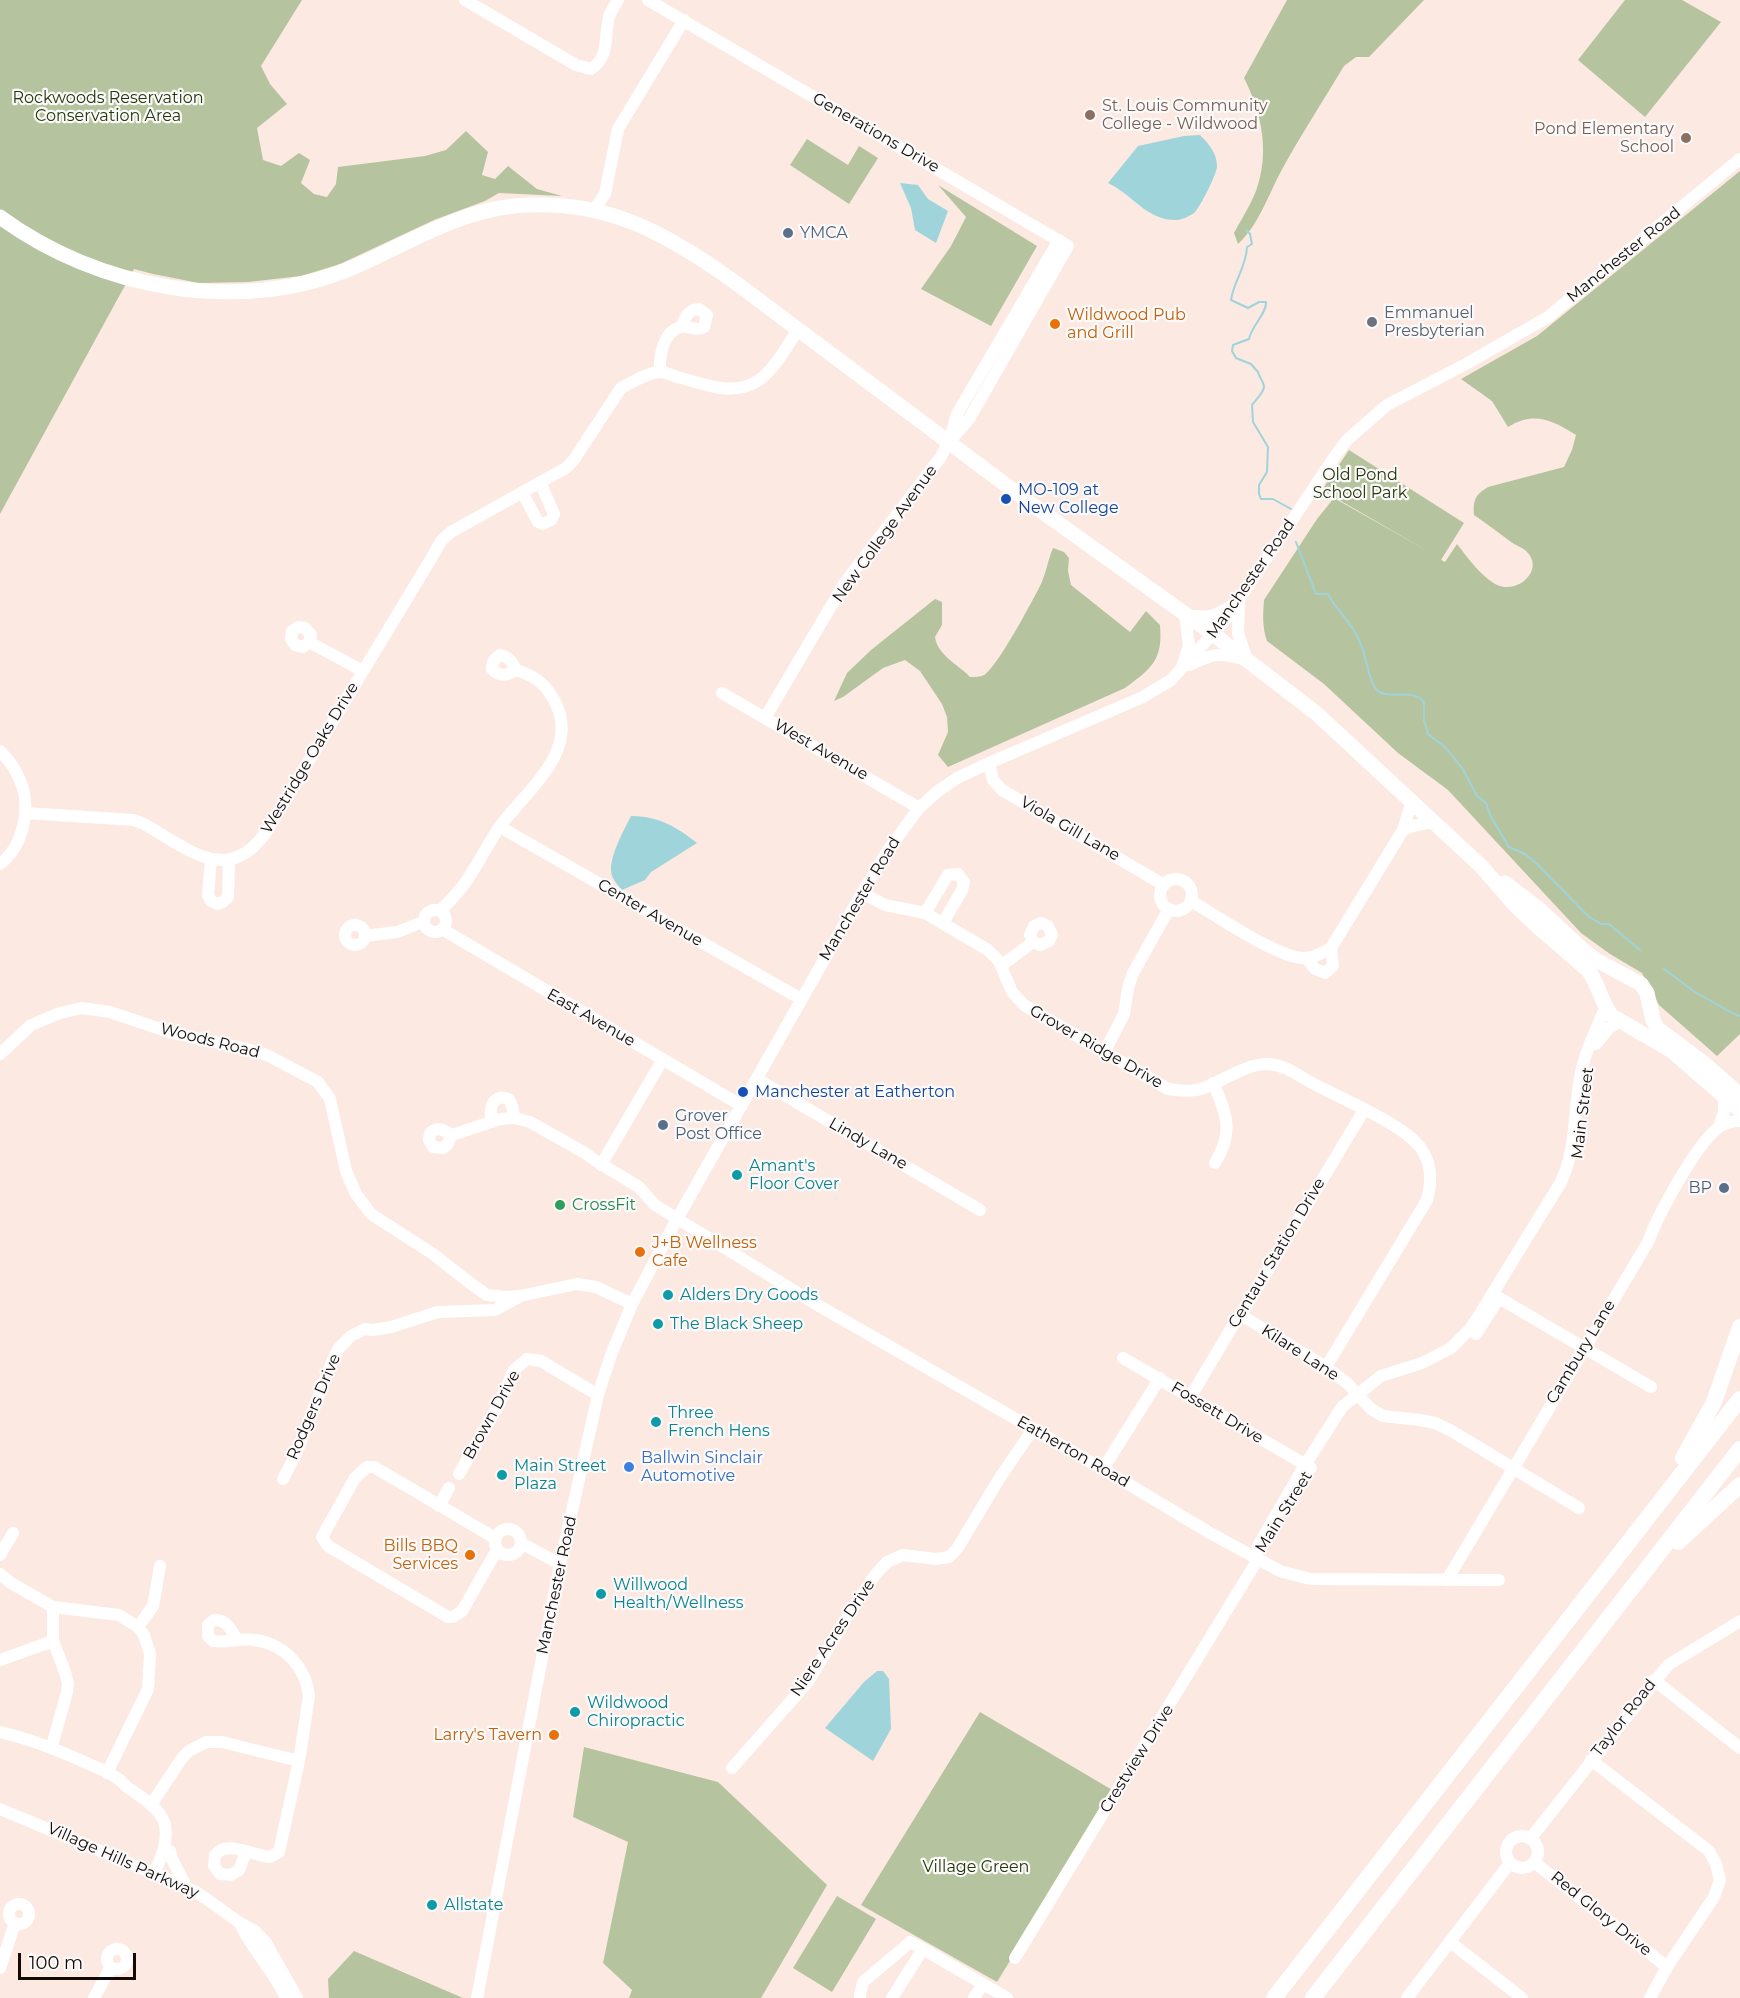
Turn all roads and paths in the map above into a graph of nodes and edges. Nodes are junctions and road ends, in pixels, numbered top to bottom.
1 (465, 0) edge
2 (618, 0) edge
3 (648, 0) edge
4 (684, 20) junction
5 (1740, 159) edge
6 (594, 210) junction
7 (0, 217) edge
8 (1064, 243) joint
9 (682, 326) dead end
10 (798, 330) junction
11 (660, 372) junction
12 (949, 442) junction
13 (540, 482) junction
14 (522, 492) junction
15 (1239, 602) junction
16 (1185, 615) junction
17 (1213, 634) junction
18 (309, 642) dead end
19 (1247, 660) junction
20 (1182, 668) junction
21 (516, 670) dead end
22 (363, 671) junction
23 (723, 693) dead end
24 (765, 718) junction
25 (0, 751) edge
26 (989, 763) junction
27 (1412, 801) junction
28 (919, 808) junction
29 (25, 813) junction
30 (1434, 822) junction
31 (500, 827) junction
32 (1403, 830) junction
33 (211, 859) junction
34 (229, 861) junction
35 (0, 864) edge
36 (1481, 866) junction
37 (1164, 885) junction
38 (862, 893) junction
39 (1191, 901) junction
40 (1169, 909) junction
41 (440, 910) junction
42 (925, 913) junction
43 (423, 922) junction
44 (943, 923) junction
45 (442, 929) junction
46 (365, 936) dead end
47 (1033, 942) dead end
48 (1331, 948) junction
49 (1306, 958) junction
50 (1001, 966) junction
51 (1628, 977) junction
52 (1648, 997) junction
53 (801, 999) junction
54 (1605, 1006) junction
55 (1621, 1021) junction
56 (1104, 1053) junction
57 (0, 1054) edge
58 (663, 1059) junction
59 (1722, 1078) junction
60 (757, 1079) junction
61 (1213, 1083) junction
62 (1740, 1083) edge
63 (1732, 1096) edge
64 (742, 1106) junction
65 (1364, 1110) junction
66 (1740, 1110) edge
67 (515, 1118) junction
68 (491, 1121) junction
69 (1740, 1121) edge
70 (1719, 1127) junction
71 (452, 1135) dead end
72 (1215, 1163) dead end
73 (601, 1165) junction
74 (980, 1210) dead end
75 (677, 1219) junction
76 (520, 1296) junction
77 (1499, 1298) junction
78 (632, 1304) junction
79 (1241, 1315) junction
80 (1740, 1327) edge
81 (1584, 1347) junction
82 (1123, 1358) dead end
83 (1326, 1367) junction
84 (1160, 1378) junction
85 (1651, 1387) dead end
86 (598, 1395) junction
87 (1191, 1396) junction
88 (1360, 1396) junction
89 (1740, 1399) edge
90 (1033, 1429) junction
91 (1740, 1449) edge
92 (1308, 1466) junction
93 (1512, 1468) junction
94 (1104, 1469) junction
95 (459, 1474) dead end
96 (283, 1479) dead end
97 (1740, 1485) edge
98 (449, 1488) dead end
99 (1658, 1504) junction
100 (439, 1506) junction
101 (1579, 1508) dead end
102 (13, 1533) dead end
103 (521, 1542) junction
104 (496, 1544) junction
105 (0, 1555) edge
106 (1257, 1559) junction
107 (561, 1564) junction
108 (160, 1566) dead end
109 (0, 1574) edge
110 (1640, 1578) junction
111 (1447, 1580) junction
112 (1499, 1580) dead end
113 (53, 1607) junction
114 (1740, 1621) edge
115 (138, 1627) junction
116 (237, 1640) dead end
117 (53, 1641) junction
118 (0, 1660) edge
119 (1654, 1680) junction
120 (0, 1732) edge
121 (52, 1746) junction
122 (1740, 1748) edge
123 (1591, 1760) junction
124 (299, 1761) junction
125 (732, 1768) dead end
126 (107, 1773) junction
127 (151, 1801) junction
128 (0, 1809) edge
129 (1530, 1839) junction
130 (170, 1851) junction
131 (246, 1852) dead end
132 (1534, 1862) junction
133 (1510, 1863) junction
134 (157, 1875) junction
135 (187, 1888) junction
136 (15, 1923) dead end
137 (240, 1923) junction
138 (1450, 1942) junction
139 (923, 1949) junction
140 (1015, 1958) dead end
141 (1666, 1966) junction
142 (111, 1967) dead end
143 (0, 1968) edge
144 (987, 1991) edge
145 (94, 1998) edge
146 (286, 1998) edge
147 (297, 1998) edge
148 (477, 1998) edge
149 (861, 1998) edge
150 (892, 1998) edge
151 (974, 1998) edge
152 (1007, 1998) edge
153 (1274, 1998) edge
154 (1313, 1998) edge
155 (1407, 1998) edge
156 (1521, 1998) edge
157 (1650, 1998) edge

1 - 2 street
3 - 4 street, Generations Drive
4 - 6 street
4 - 8 street, Generations Drive
5 - 15 street, Manchester Road
6 - 7 main road
6 - 10 main road
8 - 12 street, New College Avenue
9 - 11 street
10 - 11 street
10 - 12 main road
11 - 13 street, Westridge Oaks Drive
12 - 16 main road
12 - 24 street, New College Avenue
13 - 14 street, Westridge Oaks Drive
13 - 14 street
14 - 22 street, Westridge Oaks Drive
15 - 16 street
15 - 17 street, Manchester Road
15 - 19 street
16 - 17 main road
16 - 20 street
17 - 19 main road
17 - 20 street, Manchester Road
18 - 22 street
19 - 20 street
19 - 27 main road
20 - 26 street, Manchester Road
21 - 31 street
22 - 34 street, Westridge Oaks Drive
23 - 24 street, West Avenue
24 - 28 street, West Avenue
25 - 29 street
26 - 28 street, Manchester Road
26 - 37 street, Viola Gill Lane
27 - 30 main road
27 - 32 street, Viola Gill Lane
28 - 38 street, Manchester Road
29 - 33 street
29 - 35 street
30 - 32 street
30 - 36 main road
31 - 41 street
31 - 53 street, Center Avenue
32 - 48 street, Viola Gill Lane
33 - 34 street
33 - 34 street
36 - 51 main road
36 - 54 main road
37 - 39 street, Viola Gill Lane
37 - 40 street
38 - 42 street, Grover Ridge Drive
38 - 53 street, Manchester Road
39 - 40 street
39 - 49 street, Viola Gill Lane
40 - 56 street
41 - 43 street
41 - 45 street
42 - 44 street, Grover Ridge Drive
42 - 44 street
43 - 45 street, East Avenue
43 - 46 street
44 - 50 street, Grover Ridge Drive
45 - 58 street, East Avenue
47 - 50 street
48 - 49 street
48 - 49 street, Viola Gill Lane
50 - 56 street, Grover Ridge Drive
51 - 52 main road
51 - 54 main road
52 - 55 main road
52 - 59 main road
53 - 60 street, Manchester Road
54 - 55 main road
54 - 88 street, Main Street
55 - 63 main road
55 - 77 street, Main Street
56 - 61 street, Grover Ridge Drive
57 - 76 street, Woods Road
58 - 64 street, East Avenue
58 - 73 street
59 - 62 street
59 - 63 main road
60 - 64 street, Manchester Road
60 - 74 street, Lindy Lane
61 - 65 street, Grover Ridge Drive
61 - 72 street
63 - 66 main road
63 - 70 street, Cambury Lane
64 - 75 street, Manchester Road
65 - 79 street, Centaur Station Drive
65 - 83 street, Grover Ridge Drive
67 - 68 street
67 - 68 street
67 - 73 street, Eatherton Road
68 - 71 street
69 - 70 street
70 - 81 street, Cambury Lane
73 - 75 street, Eatherton Road
75 - 78 street, Manchester Road
75 - 90 street, Eatherton Road
76 - 78 street, Woods Road
76 - 96 street, Rodgers Drive
77 - 81 street
77 - 88 street, Main Street
78 - 86 street, Manchester Road
79 - 83 street, Kilare Lane
79 - 87 street, Centaur Station Drive
80 - 99 highway
81 - 85 street
81 - 93 street, Cambury Lane
82 - 84 street, Fossett Drive
83 - 88 street, Kilare Lane
84 - 87 street, Fossett Drive
84 - 94 street
86 - 95 street, Brown Drive
86 - 107 street, Manchester Road
87 - 92 street, Fossett Drive
88 - 92 street, Main Street
88 - 93 street, Kilare Lane
89 - 99 highway
90 - 94 street, Eatherton Road
90 - 125 street, Niere Acres Drive
91 - 110 highway
92 - 106 street, Main Street
93 - 101 street, Kilare Lane
93 - 111 street, Cambury Lane
94 - 106 street, Eatherton Road
97 - 110 highway
98 - 100 street
99 - 153 highway
100 - 104 street
100 - 104 street
102 - 105 street
103 - 104 street
103 - 104 street
103 - 107 street
106 - 111 street, Eatherton Road
106 - 140 street, Crestview Drive
107 - 148 street, Manchester Road
108 - 115 street
109 - 113 street
110 - 154 highway
111 - 112 street, Eatherton Road
113 - 115 street
113 - 117 street
114 - 119 street, Taylor Road
115 - 126 street
116 - 124 street
117 - 118 street
117 - 121 street
119 - 122 street
119 - 123 street, Taylor Road
120 - 121 street
121 - 126 street
123 - 129 street, Taylor Road
123 - 141 street
124 - 127 street
124 - 131 street
126 - 127 street
127 - 130 street
127 - 134 street
128 - 134 street, Village Hills Parkway
129 - 132 street
129 - 133 street, Taylor Road
130 - 134 street
130 - 135 street
132 - 133 street
132 - 141 street, Red Glory Drive
133 - 138 street, Taylor Road
134 - 135 street, Village Hills Parkway
135 - 137 street, Village Hills Parkway
136 - 143 street
137 - 146 street, Village Hills Parkway
137 - 147 street, Village Hills Parkway
138 - 155 street, Taylor Road
138 - 156 street
139 - 144 street
139 - 149 street
139 - 150 street
141 - 157 street
142 - 145 street
144 - 151 street
144 - 152 street

